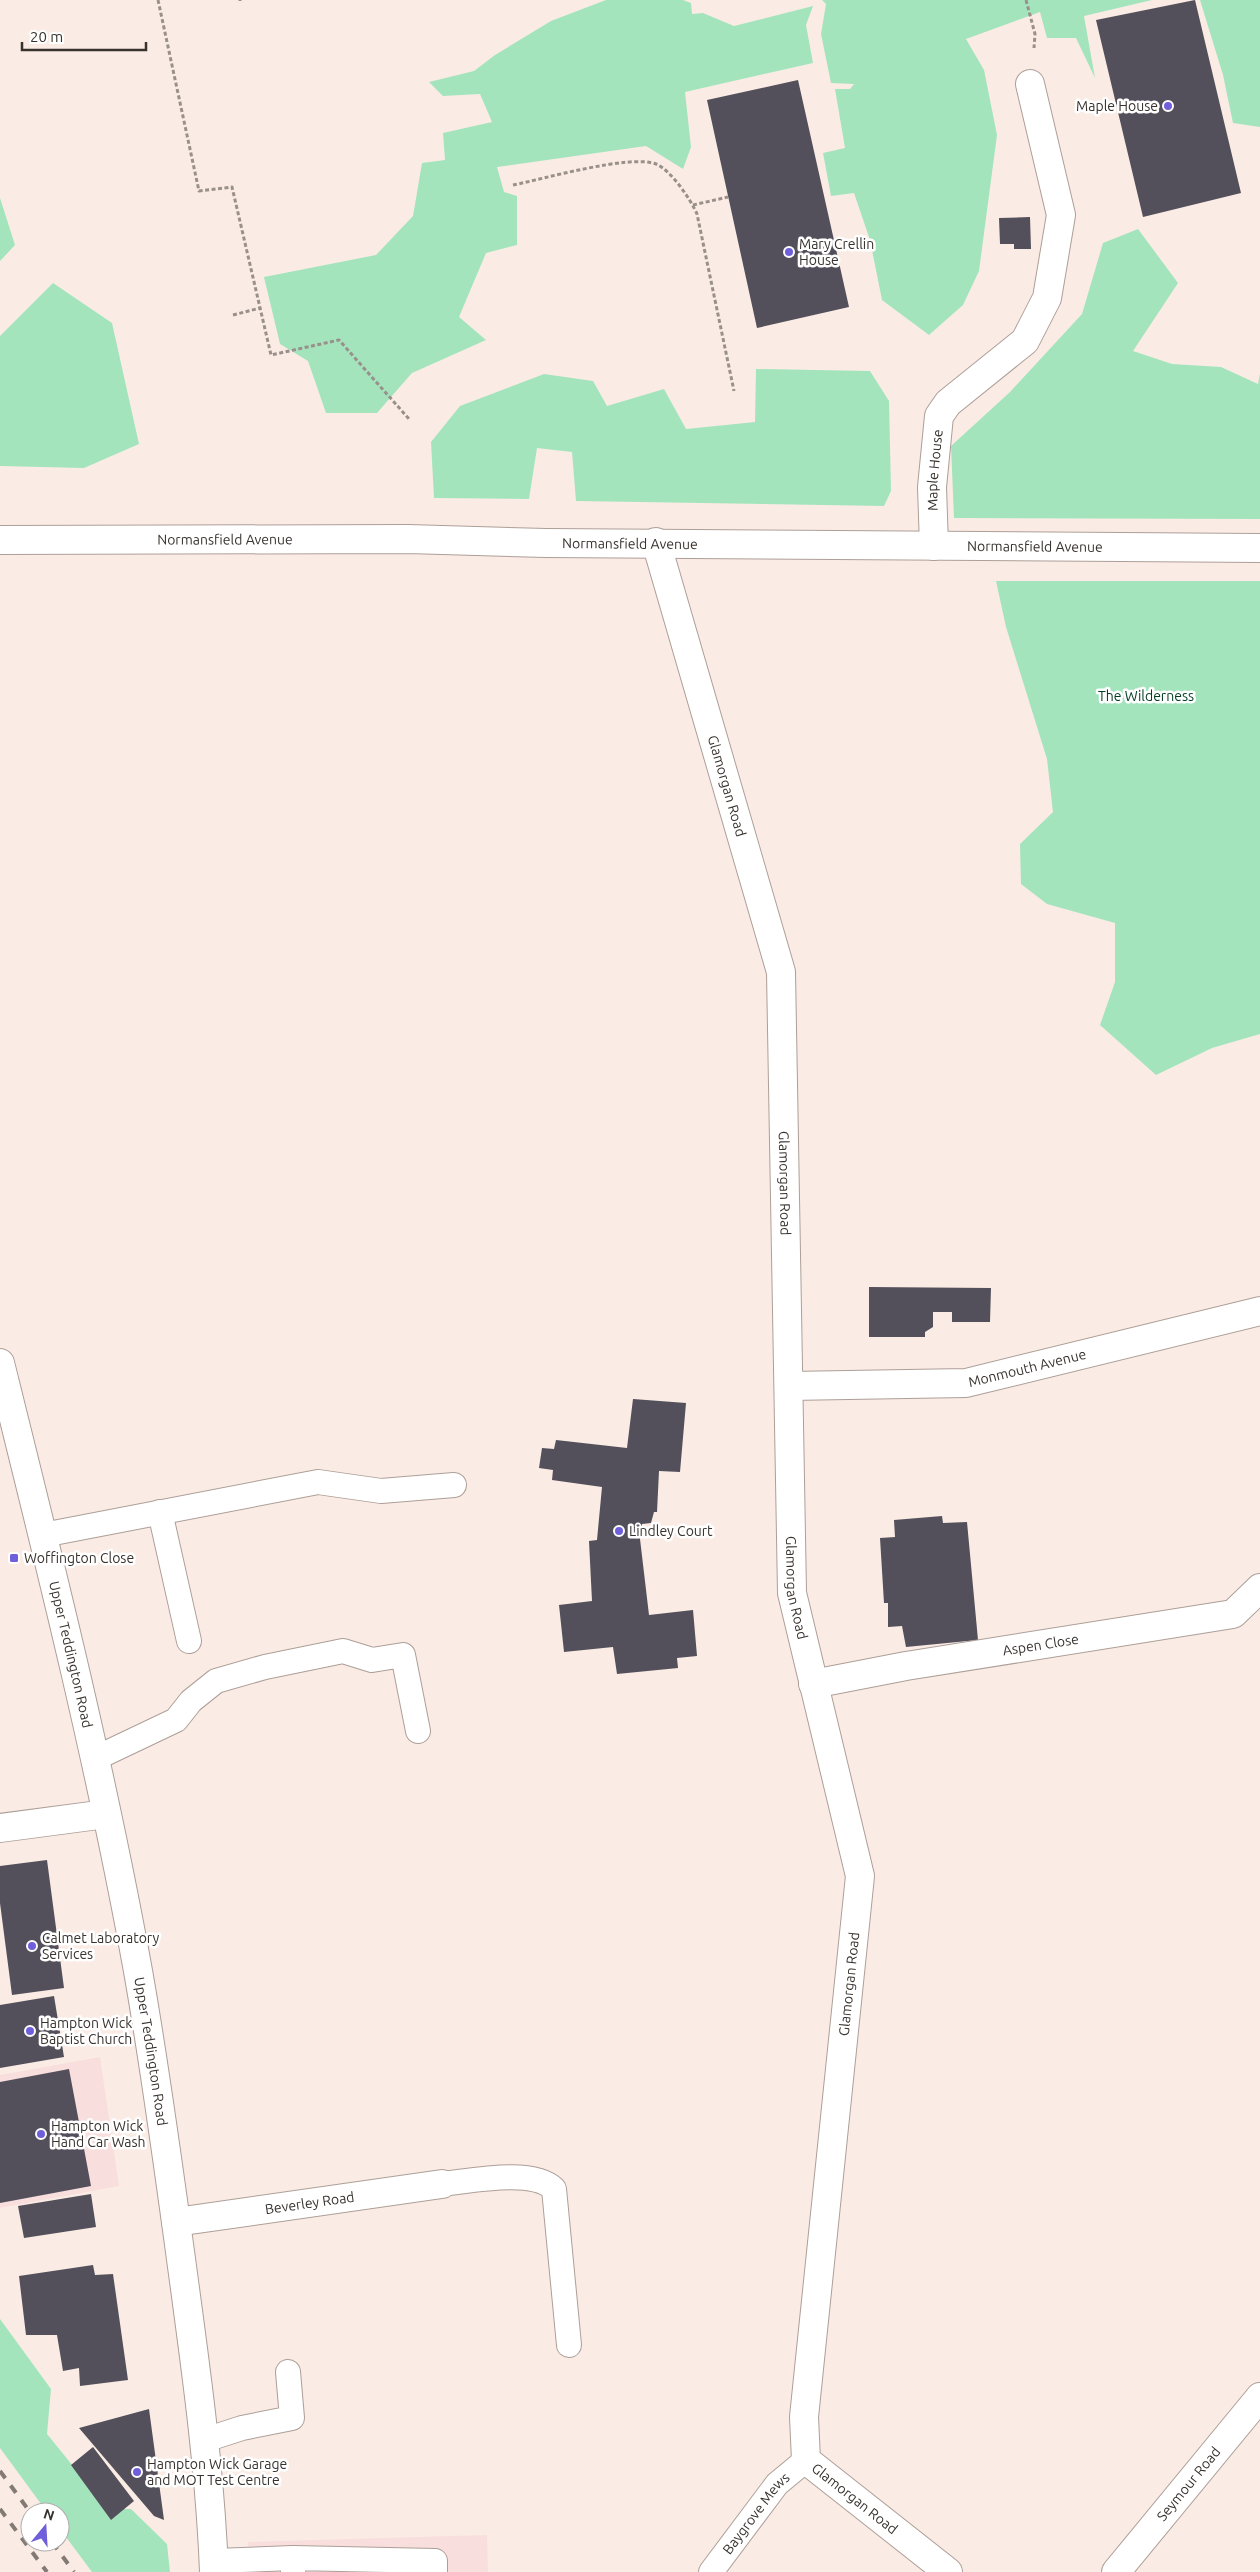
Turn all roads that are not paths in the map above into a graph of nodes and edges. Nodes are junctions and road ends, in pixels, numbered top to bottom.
1 (1030, 84) road end
2 (0, 540) edge
3 (656, 542) junction
4 (934, 546) junction
5 (1260, 548) edge
6 (1260, 1311) edge
7 (0, 1363) edge
8 (789, 1386) junction
9 (454, 1484) dead end
10 (160, 1512) junction
11 (43, 1535) junction
12 (1260, 1588) edge
13 (190, 1641) dead end
14 (812, 1684) junction
15 (418, 1731) dead end
16 (94, 1759) junction
17 (106, 1814) junction
18 (0, 1828) edge
19 (442, 2184) joint
20 (176, 2222) junction
21 (569, 2345) dead end
22 (288, 2372) dead end
23 (1260, 2397) edge
24 (205, 2440) junction
25 (806, 2460) junction
26 (293, 2565) edge
27 (214, 2567) edge
28 (435, 2572) edge
29 (711, 2572) edge
30 (948, 2572) edge
31 (1116, 2572) edge

1 - 4 street, Maple House
2 - 3 street, Normansfield Avenue
3 - 4 street, Normansfield Avenue
3 - 8 street, Glamorgan Road
4 - 5 street, Normansfield Avenue
6 - 8 street, Monmouth Avenue
7 - 11 street, Upper Teddington Road
8 - 14 street, Glamorgan Road
9 - 10 lane
10 - 11 lane
10 - 13 lane
11 - 16 street, Upper Teddington Road
12 - 14 street, Aspen Close
14 - 25 street, Glamorgan Road
15 - 16 lane
16 - 17 street, Upper Teddington Road
17 - 18 street
17 - 20 street, Upper Teddington Road
19 - 20 street, Beverley Road
19 - 21 lane
20 - 24 street, Upper Teddington Road
22 - 24 lane
23 - 31 street, Seymour Road
24 - 27 street, Upper Teddington Road
25 - 29 lane, Baygrove Mews
25 - 30 street, Glamorgan Road
26 - 27 lane
26 - 28 lane

